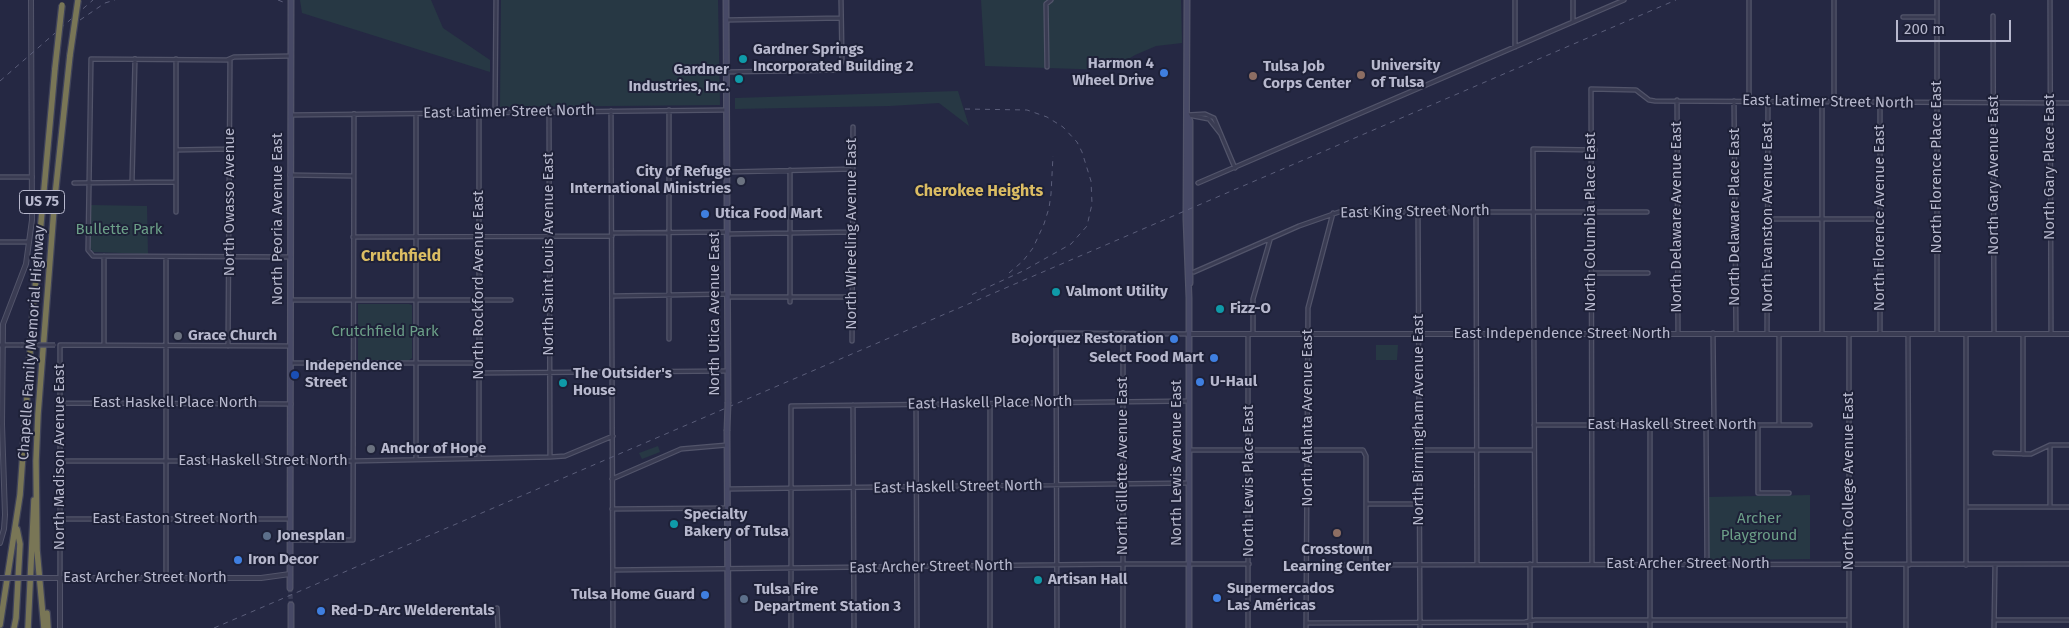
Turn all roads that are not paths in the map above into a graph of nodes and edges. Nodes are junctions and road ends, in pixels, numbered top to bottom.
1 (31, 0) edge
2 (78, 0) edge
3 (291, 0) edge
4 (496, 0) edge
5 (726, 0) edge
6 (841, 0) edge
7 (1051, 0) edge
8 (1187, 0) edge
9 (1515, 0) edge
10 (1573, 0) edge
11 (1624, 0) edge
12 (1749, 0) edge
13 (1834, 0) edge
14 (1937, 0) edge
15 (2050, 0) edge
16 (62, 3) edge
17 (1994, 16) dead end
18 (1903, 17) dead end
19 (1937, 17) junction
20 (841, 18) junction
21 (726, 20) junction
22 (1573, 22) junction
23 (1516, 47) junction
24 (291, 56) junction
25 (135, 59) junction
26 (176, 59) junction
27 (230, 59) junction
28 (1047, 67) dead end
29 (726, 72) junction
30 (1591, 89) joint
31 (1677, 100) junction
32 (1734, 101) junction
33 (1749, 101) junction
34 (1768, 101) junction
35 (1822, 101) junction
36 (1834, 101) junction
37 (1880, 103) junction
38 (1937, 103) junction
39 (2069, 103) edge
40 (1994, 104) junction
41 (2050, 104) junction
42 (669, 110) junction
43 (726, 110) junction
44 (549, 111) junction
45 (611, 111) junction
46 (479, 112) junction
47 (495, 112) junction
48 (354, 114) junction
49 (416, 114) junction
50 (291, 115) junction
51 (1188, 115) junction
52 (853, 127) dead end
53 (230, 149) junction
54 (176, 150) junction
55 (1593, 150) junction
56 (1235, 168) junction
57 (853, 169) junction
58 (790, 170) junction
59 (727, 172) junction
60 (290, 175) junction
61 (354, 176) junction
62 (0, 177) edge
63 (33, 177) junction
64 (132, 182) junction
65 (176, 182) junction
66 (74, 183) dead end
67 (88, 183) junction
68 (1198, 183) dead end
69 (1476, 211) junction
70 (1534, 211) junction
71 (176, 212) dead end
72 (1333, 212) junction
73 (1418, 212) junction
74 (1591, 212) junction
75 (1647, 212) dead end
76 (1768, 219) junction
77 (1822, 219) junction
78 (1880, 219) junction
79 (669, 232) junction
80 (853, 232) junction
81 (727, 233) junction
82 (612, 234) junction
83 (790, 234) junction
84 (548, 236) junction
85 (353, 237) junction
86 (416, 237) junction
87 (479, 237) junction
88 (1270, 239) junction
89 (0, 242) edge
90 (30, 242) junction
91 (104, 256) junction
92 (291, 256) junction
93 (166, 257) junction
94 (230, 257) junction
95 (1194, 272) dead end
96 (1648, 272) dead end
97 (1591, 273) junction
98 (669, 295) junction
99 (612, 296) junction
100 (727, 296) junction
101 (790, 297) junction
102 (852, 297) junction
103 (290, 300) junction
104 (353, 300) junction
105 (416, 300) junction
106 (479, 300) junction
107 (511, 300) dead end
108 (790, 302) dead end
109 (1123, 333) junction
110 (1713, 333) junction
111 (1188, 334) junction
112 (1250, 334) junction
113 (1308, 334) junction
114 (1418, 334) junction
115 (1476, 334) junction
116 (1534, 334) junction
117 (1591, 334) junction
118 (1678, 334) junction
119 (1736, 334) junction
120 (1767, 334) junction
121 (1779, 334) junction
122 (1822, 334) junction
123 (1849, 334) junction
124 (1880, 334) junction
125 (1908, 334) junction
126 (1937, 334) junction
127 (1966, 334) junction
128 (1994, 334) junction
129 (2024, 334) junction
130 (2051, 334) junction
131 (2069, 334) edge
132 (669, 339) dead end
133 (852, 341) dead end
134 (1, 345) edge
135 (58, 345) junction
136 (104, 345) junction
137 (167, 345) junction
138 (228, 346) junction
139 (290, 346) junction
140 (290, 363) junction
141 (353, 363) junction
142 (416, 363) junction
143 (479, 363) junction
144 (727, 371) junction
145 (612, 372) junction
146 (479, 373) junction
147 (549, 373) junction
148 (1189, 401) junction
149 (1122, 402) junction
150 (60, 403) junction
151 (167, 403) junction
152 (990, 403) junction
153 (1056, 403) junction
154 (290, 404) junction
155 (916, 404) junction
156 (853, 405) junction
157 (1534, 425) junction
158 (1592, 425) junction
159 (1650, 425) junction
160 (1706, 425) junction
161 (1714, 425) junction
162 (1758, 425) junction
163 (1779, 425) junction
164 (1810, 425) dead end
165 (613, 436) junction
166 (728, 445) junction
167 (2050, 445) junction
168 (2069, 445) edge
169 (1189, 450) junction
170 (1249, 450) junction
171 (1308, 450) junction
172 (1419, 450) junction
173 (1476, 450) junction
174 (1534, 450) junction
175 (1995, 453) dead end
176 (2024, 454) junction
177 (479, 458) junction
178 (550, 458) junction
179 (416, 459) junction
180 (36, 461) junction
181 (60, 461) junction
182 (166, 461) junction
183 (290, 461) junction
184 (354, 461) junction
185 (612, 479) junction
186 (1189, 484) junction
187 (1056, 485) junction
188 (1123, 485) junction
189 (990, 486) junction
190 (917, 487) junction
191 (854, 488) junction
192 (728, 489) junction
193 (791, 489) junction
194 (1789, 494) dead end
195 (1367, 504) junction
196 (1419, 504) junction
197 (1966, 507) junction
198 (2050, 507) junction
199 (2069, 507) edge
200 (728, 508) junction
201 (612, 509) junction
202 (61, 519) junction
203 (167, 519) junction
204 (290, 519) junction
205 (16, 525) junction
206 (290, 540) junction
207 (0, 543) edge
208 (1123, 564) junction
209 (1190, 564) junction
210 (1249, 564) junction
211 (1420, 564) junction
212 (1477, 564) junction
213 (1532, 564) junction
214 (1592, 564) junction
215 (1650, 564) junction
216 (1707, 564) junction
217 (1850, 564) junction
218 (2069, 564) edge
219 (1057, 565) junction
220 (1307, 565) junction
221 (1366, 565) junction
222 (1907, 565) junction
223 (1966, 565) junction
224 (1995, 565) junction
225 (990, 566) junction
226 (917, 567) junction
227 (791, 568) junction
228 (854, 568) junction
229 (728, 569) junction
230 (613, 570) junction
231 (39, 574) junction
232 (290, 574) junction
233 (0, 578) edge
234 (60, 578) junction
235 (166, 578) junction
236 (290, 588) tunnel mouth
237 (290, 605) tunnel mouth
238 (497, 608) dead end
239 (1650, 620) junction
240 (1850, 620) junction
241 (1994, 620) junction
242 (2069, 620) edge
243 (1530, 621) junction
244 (1420, 622) junction
245 (1306, 623) junction
246 (0, 625) edge
247 (14, 628) edge
248 (28, 628) edge
249 (44, 628) edge
250 (48, 628) edge
251 (60, 628) edge
252 (290, 628) edge
253 (498, 628) edge
254 (613, 628) edge
255 (728, 628) edge
256 (791, 628) edge
257 (854, 628) edge
258 (917, 628) edge
259 (990, 628) edge
260 (1057, 628) edge
261 (1123, 628) edge
262 (1189, 628) edge
263 (1248, 628) edge
264 (1306, 628) edge
265 (1420, 628) edge
266 (1530, 628) edge
267 (1650, 628) edge
268 (1849, 628) edge
269 (1906, 628) edge
270 (1994, 628) edge

1 - 63 street
2 - 180 highway, Chapelle Family Memorial Highway / US 75, bridge
3 - 24 main road, North Peoria Avenue East
4 - 47 street
5 - 21 main road, North Utica Avenue East
6 - 20 street
7 - 28 street
8 - 51 main road, North Lewis Avenue East
9 - 23 street
10 - 22 street
11 - 22 street
12 - 33 street
13 - 36 street
14 - 19 street, North Florence Place East
15 - 41 street, North Gary Place East
16 - 205 highway, Chapelle Family Memorial Highway / US 75, bridge
17 - 40 street, North Gary Avenue East
18 - 19 street
19 - 38 street, North Florence Place East
20 - 21 street
20 - 29 street
21 - 29 main road, North Utica Avenue East
22 - 23 street
23 - 56 street
24 - 27 street
24 - 50 main road, North Peoria Avenue East
25 - 26 street
25 - 64 street
25 - 67 street
26 - 27 street
26 - 54 street
27 - 53 street, North Owasso Avenue
29 - 43 main road, North Utica Avenue East
30 - 31 street, East Latimer Street North
30 - 55 street, North Columbia Place East
31 - 32 street, East Latimer Street North
31 - 118 street, North Delaware Avenue East
32 - 33 street, East Latimer Street North
32 - 119 street, North Delaware Place East
33 - 34 street, East Latimer Street North
34 - 35 street, East Latimer Street North
34 - 76 street, North Evanston Avenue East
35 - 36 street, East Latimer Street North
35 - 77 street
36 - 37 street, East Latimer Street North
37 - 38 street, East Latimer Street North
37 - 78 street, North Florence Avenue East
38 - 40 street, East Latimer Street North
38 - 126 street, North Florence Place East
39 - 41 street, East Latimer Street North
40 - 41 street, East Latimer Street North
40 - 128 street, North Gary Avenue East
41 - 130 street, North Gary Place East
42 - 43 street, East Latimer Street North
42 - 45 street, East Latimer Street North
42 - 79 street
43 - 59 main road, North Utica Avenue East
44 - 45 street, East Latimer Street North
44 - 47 street, East Latimer Street North
44 - 84 street, North Saint Louis Avenue East
45 - 82 street
46 - 47 street, East Latimer Street North
46 - 49 street, East Latimer Street North
46 - 87 street, North Rockford Avenue East
48 - 49 street, East Latimer Street North
48 - 50 street, East Latimer Street North
48 - 61 street
49 - 86 street
50 - 60 main road, North Peoria Avenue East
51 - 56 street
51 - 111 main road, North Lewis Avenue East
52 - 57 street, North Wheeling Avenue East
53 - 54 street
53 - 94 street, North Owasso Avenue
54 - 65 street
55 - 70 street
55 - 74 street, North Columbia Place East
56 - 68 street
57 - 58 street
57 - 80 street, North Wheeling Avenue East
58 - 59 street
58 - 83 street
59 - 81 main road, North Utica Avenue East
60 - 61 street
60 - 92 main road, North Peoria Avenue East
61 - 85 street
62 - 63 street
63 - 90 street
64 - 65 street
64 - 67 street
65 - 71 street
66 - 67 street
67 - 91 street
69 - 70 street, East King Street North
69 - 73 street, East King Street North
69 - 115 street
70 - 74 street, East King Street North
70 - 116 street
72 - 73 street, East King Street North
72 - 88 street, East King Street North
72 - 113 street, North Atlanta Avenue East
73 - 114 street, North Birmingham Avenue East
74 - 75 street, East King Street North
74 - 97 street, North Columbia Place East
76 - 77 street
76 - 120 street, North Evanston Avenue East
77 - 78 street
77 - 122 street
78 - 124 street, North Florence Avenue East
79 - 81 street
79 - 82 street
79 - 98 street
80 - 83 street
80 - 102 street, North Wheeling Avenue East
81 - 83 street
81 - 100 main road, North Utica Avenue East
82 - 84 street
82 - 99 street
83 - 101 street
84 - 87 street
84 - 147 street, North Saint Louis Avenue East
85 - 86 street
85 - 104 street
86 - 87 street
86 - 105 street
87 - 106 street, North Rockford Avenue East
88 - 95 street, East King Street North
88 - 112 street, North Lewis Place East
89 - 90 street
90 - 134 street
91 - 93 street
91 - 136 street
92 - 94 street
92 - 103 main road, North Peoria Avenue East
93 - 94 street
93 - 137 street
94 - 138 street, North Owasso Avenue
96 - 97 street
97 - 117 street, North Columbia Place East
98 - 99 street
98 - 100 street
98 - 132 street
99 - 145 street
100 - 101 street
100 - 144 main road, North Utica Avenue East
101 - 102 street
101 - 108 street
102 - 133 street, North Wheeling Avenue East
103 - 104 street
103 - 139 main road, North Peoria Avenue East
104 - 105 street
104 - 141 street
105 - 106 street
105 - 142 street
106 - 107 street
106 - 143 street, North Rockford Avenue East
109 - 111 street, East Independence Street North
109 - 149 street, North Gillette Avenue East
109 - 153 street, East Independence Street North
110 - 118 street, East Independence Street North
110 - 119 street, East Independence Street North
110 - 161 street
111 - 112 street, East Independence Street North
111 - 148 main road, North Lewis Avenue East
112 - 113 street, East Independence Street North
112 - 170 street, North Lewis Place East
113 - 114 street, East Independence Street North
113 - 171 street, North Atlanta Avenue East
114 - 115 street, East Independence Street North
114 - 172 street, North Birmingham Avenue East
115 - 116 street, East Independence Street North
115 - 173 street
116 - 117 street, East Independence Street North
116 - 157 street
117 - 118 street, East Independence Street North
117 - 158 street, North Columbia Place East
119 - 120 street, East Independence Street North
120 - 121 street, East Independence Street North
121 - 122 street, East Independence Street North
121 - 163 street, North Evanston Avenue East
122 - 123 street, East Independence Street North
123 - 124 street, East Independence Street North
123 - 217 street, North College Avenue East
124 - 125 street, East Independence Street North
125 - 126 street, East Independence Street North
125 - 222 street
126 - 127 street, East Independence Street North
127 - 128 street, East Independence Street North
127 - 197 street
128 - 129 street, East Independence Street North
129 - 130 street, East Independence Street North
129 - 176 street
130 - 131 street, East Independence Street North
134 - 135 street, bridge
134 - 207 street
135 - 136 street
135 - 150 street, North Madison Avenue East
136 - 137 street
137 - 138 street
137 - 151 street
138 - 139 street
139 - 140 main road, North Peoria Avenue East
140 - 141 street
140 - 154 main road, North Peoria Avenue East
141 - 142 street
141 - 184 street
142 - 143 street
142 - 179 street
143 - 146 street, North Rockford Avenue East
144 - 145 street
144 - 166 main road, North Utica Avenue East, bridge
145 - 147 street
145 - 165 street
146 - 147 street
146 - 177 street, North Rockford Avenue East
147 - 178 street, North Saint Louis Avenue East
148 - 149 street, East Haskell Place North
148 - 169 main road, North Lewis Avenue East
149 - 153 street, East Haskell Place North
149 - 188 street, North Gillette Avenue East
150 - 151 street, East Haskell Place North
150 - 181 street, North Madison Avenue East
151 - 154 street, East Haskell Place North
151 - 182 street
152 - 153 street, East Haskell Place North
152 - 155 street, East Haskell Place North
152 - 189 street
153 - 187 street
154 - 183 main road, North Peoria Avenue East
155 - 156 street, East Haskell Place North
155 - 190 street
156 - 191 street
156 - 193 street, East Haskell Place North
157 - 158 street, East Haskell Street North
157 - 174 street
158 - 159 street, East Haskell Street North
158 - 214 street, North Columbia Place East
159 - 160 street, East Haskell Street North
159 - 215 street
160 - 161 street, East Haskell Street North
160 - 216 street
161 - 162 street, East Haskell Street North
162 - 163 street, East Haskell Street North
162 - 194 street
163 - 164 street, East Haskell Street North
165 - 178 street, East Haskell Street North
165 - 185 street
166 - 185 street
166 - 192 main road, North Utica Avenue East
167 - 168 street
167 - 176 street
167 - 198 street
169 - 170 street
169 - 186 main road, North Lewis Avenue East
170 - 171 street
170 - 210 street, North Lewis Place East
171 - 195 street
171 - 220 street, North Atlanta Avenue East
172 - 173 street
172 - 196 street, North Birmingham Avenue East
173 - 174 street
173 - 212 street
174 - 213 street
175 - 176 street
177 - 178 street, East Haskell Street North
177 - 179 street, East Haskell Street North
179 - 184 street, East Haskell Street North
180 - 231 highway, Chapelle Family Memorial Highway / US 75
180 - 248 highway
181 - 182 street, East Haskell Street North
181 - 202 street, North Madison Avenue East
182 - 183 street, East Haskell Street North
182 - 203 street
183 - 184 street, East Haskell Street North
183 - 204 main road, North Peoria Avenue East
184 - 206 street
185 - 201 street
186 - 188 street, East Haskell Street North
186 - 209 main road, North Lewis Avenue East
187 - 188 street, East Haskell Street North
187 - 189 street, East Haskell Street North
187 - 219 street
188 - 208 street, North Gillette Avenue East
189 - 190 street, East Haskell Street North
189 - 225 street
190 - 191 street, East Haskell Street North
190 - 226 street
191 - 193 street, East Haskell Street North
191 - 228 street
192 - 193 street, East Haskell Street North
192 - 200 main road, North Utica Avenue East
193 - 227 street
195 - 196 street
195 - 221 street
196 - 211 street, North Birmingham Avenue East
197 - 198 street
197 - 223 street
198 - 199 street
200 - 201 street
200 - 229 main road, North Utica Avenue East
201 - 230 street
202 - 203 street, East Easton Street North
202 - 234 street, North Madison Avenue East
203 - 204 street, East Easton Street North
203 - 235 street
204 - 206 main road, North Peoria Avenue East
205 - 246 highway, Chapelle Family Memorial Highway / US 75
205 - 247 highway
206 - 232 main road, North Peoria Avenue East
208 - 209 street, East Archer Street North
208 - 219 street, East Archer Street North
208 - 261 street, North Gillette Avenue East
209 - 210 street, East Archer Street North
209 - 262 main road, North Lewis Avenue East
210 - 263 street, North Lewis Place East
211 - 212 street, East Archer Street North
211 - 221 street, East Archer Street North
211 - 244 street, North Birmingham Avenue East
212 - 213 street, East Archer Street North
213 - 214 street, East Archer Street North
213 - 243 street
214 - 215 street, East Archer Street North
215 - 216 street, East Archer Street North
215 - 239 street
216 - 217 street, East Archer Street North
217 - 222 street, East Archer Street North
217 - 240 street, North College Avenue East
218 - 224 street, East Archer Street North
219 - 225 street, East Archer Street North
219 - 260 street
220 - 221 street, East Archer Street North
220 - 245 street, North Atlanta Avenue East
222 - 223 street, East Archer Street North
222 - 269 street
223 - 224 street, East Archer Street North
224 - 241 street
225 - 226 street, East Archer Street North
225 - 259 street
226 - 228 street, East Archer Street North
226 - 258 street
227 - 228 street, East Archer Street North
227 - 229 street, East Archer Street North
227 - 256 street
228 - 257 street
229 - 230 street, East Archer Street North
229 - 255 main road, North Utica Avenue East
230 - 254 street
231 - 249 highway, Chapelle Family Memorial Highway / US 75
231 - 250 highway
232 - 235 street, East Archer Street North
232 - 236 main road, North Peoria Avenue East
233 - 234 street, East Archer Street North, bridge
234 - 235 street, East Archer Street North
234 - 251 street, North Madison Avenue East
237 - 252 main road
238 - 253 street
239 - 240 street
239 - 243 street
239 - 267 street
240 - 268 street, North College Avenue East
241 - 242 street
241 - 270 street
243 - 244 street
243 - 266 street
244 - 245 street
244 - 265 street, North Birmingham Avenue East
245 - 264 street, North Atlanta Avenue East

